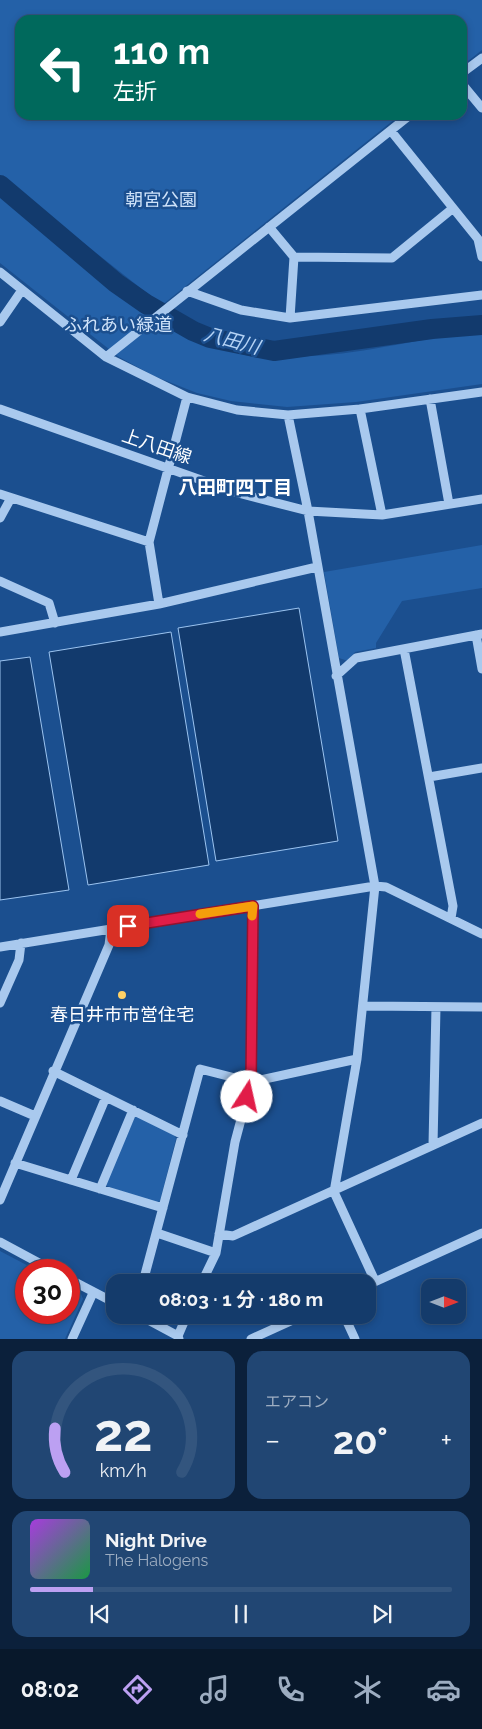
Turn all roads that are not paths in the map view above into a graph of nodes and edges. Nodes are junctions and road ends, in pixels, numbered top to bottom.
1 (482, 58) edge
2 (467, 69) edge
3 (467, 90) edge
4 (482, 108) edge
5 (404, 120) edge
6 (391, 130) junction
7 (452, 209) junction
8 (269, 227) junction
9 (480, 237) edge
10 (294, 257) junction
11 (482, 257) edge
12 (0, 272) edge
13 (22, 290) junction
14 (187, 291) junction
15 (482, 295) edge
16 (290, 318) junction
17 (0, 322) edge
18 (106, 357) junction
19 (482, 392) edge
20 (187, 397) junction
21 (430, 399) junction
22 (360, 409) junction
23 (0, 410) edge
24 (288, 415) junction
25 (170, 468) junction
26 (0, 494) edge
27 (11, 498) junction
28 (482, 499) edge
29 (449, 504) junction
30 (308, 511) junction
31 (382, 515) junction
32 (0, 518) edge
33 (149, 542) junction
34 (317, 567) junction
35 (0, 581) edge
36 (159, 604) junction
37 (55, 623) junction
38 (0, 632) edge
39 (479, 634) edge
40 (404, 649) junction
41 (482, 668) edge
42 (336, 676) junction
43 (482, 768) edge
44 (429, 777) junction
45 (375, 886) junction
46 (253, 906) junction
47 (450, 918) junction
48 (111, 929) junction
49 (482, 934) edge
50 (21, 943) junction
51 (0, 947) edge
52 (0, 1003) edge
53 (363, 1006) junction
54 (436, 1007) junction
55 (482, 1007) edge
56 (357, 1059) junction
57 (54, 1071) junction
58 (251, 1082) junction
59 (106, 1097) junction
60 (0, 1100) edge
61 (133, 1110) junction
62 (35, 1116) junction
63 (482, 1123) edge
64 (183, 1135) junction
65 (433, 1146) junction
66 (15, 1163) junction
67 (71, 1180) junction
68 (100, 1189) junction
69 (334, 1192) junction
70 (0, 1200) edge
71 (163, 1208) junction
72 (157, 1233) junction
73 (482, 1233) edge
74 (219, 1234) junction
75 (0, 1242) edge
76 (216, 1253) junction
77 (32, 1259) edge
78 (145, 1274) edge
79 (206, 1274) edge
80 (367, 1274) edge
81 (376, 1281) edge
82 (80, 1285) edge
83 (93, 1293) junction
84 (106, 1299) edge
85 (154, 1324) edge
86 (183, 1324) edge
87 (284, 1324) edge
88 (348, 1324) edge
89 (178, 1338) edge
90 (72, 1339) edge
91 (251, 1339) edge
92 (355, 1339) edge

1 - 2 street
3 - 4 street
5 - 6 street
6 - 7 street
6 - 8 street
7 - 9 street
7 - 10 street
8 - 10 street
8 - 14 street
9 - 11 street
10 - 16 street
12 - 13 street
13 - 17 street
13 - 18 street
14 - 16 street
14 - 18 street
15 - 16 street
18 - 20 street
19 - 21 street
20 - 24 street
20 - 25 street
21 - 22 street
21 - 29 street
22 - 24 street
22 - 31 street
23 - 25 street, 上八田線
24 - 30 street
25 - 30 street, 上八田線
25 - 33 street
26 - 27 street
27 - 32 street
27 - 33 street
28 - 29 street, 上八田線
29 - 31 street, 上八田線
30 - 31 street, 上八田線
30 - 34 street
33 - 36 street
34 - 36 street
34 - 42 street
35 - 37 street
36 - 37 street
37 - 38 street
39 - 40 street
39 - 41 street
40 - 42 street
40 - 44 street
42 - 45 street
43 - 44 street
44 - 47 street
45 - 46 street
45 - 47 street
45 - 53 street
46 - 48 street
46 - 58 street
47 - 49 street
48 - 50 street
48 - 57 street
50 - 51 street
50 - 52 street
53 - 54 street
53 - 56 street
54 - 55 street
54 - 65 street
56 - 58 street
56 - 69 street
57 - 59 street
57 - 62 street
58 - 64 street
58 - 74 street
59 - 61 street
59 - 67 street
60 - 62 street
61 - 64 street
61 - 68 street
62 - 66 street
63 - 65 street
64 - 71 street
65 - 69 street
66 - 67 street
66 - 70 street
67 - 68 street
68 - 71 street
69 - 74 street
69 - 80 street
71 - 72 street
72 - 76 street
72 - 78 street
73 - 81 street
74 - 76 street
75 - 77 street
76 - 79 street
82 - 83 street
83 - 84 street
83 - 90 street
85 - 89 street
86 - 89 street
87 - 91 street
88 - 92 street

